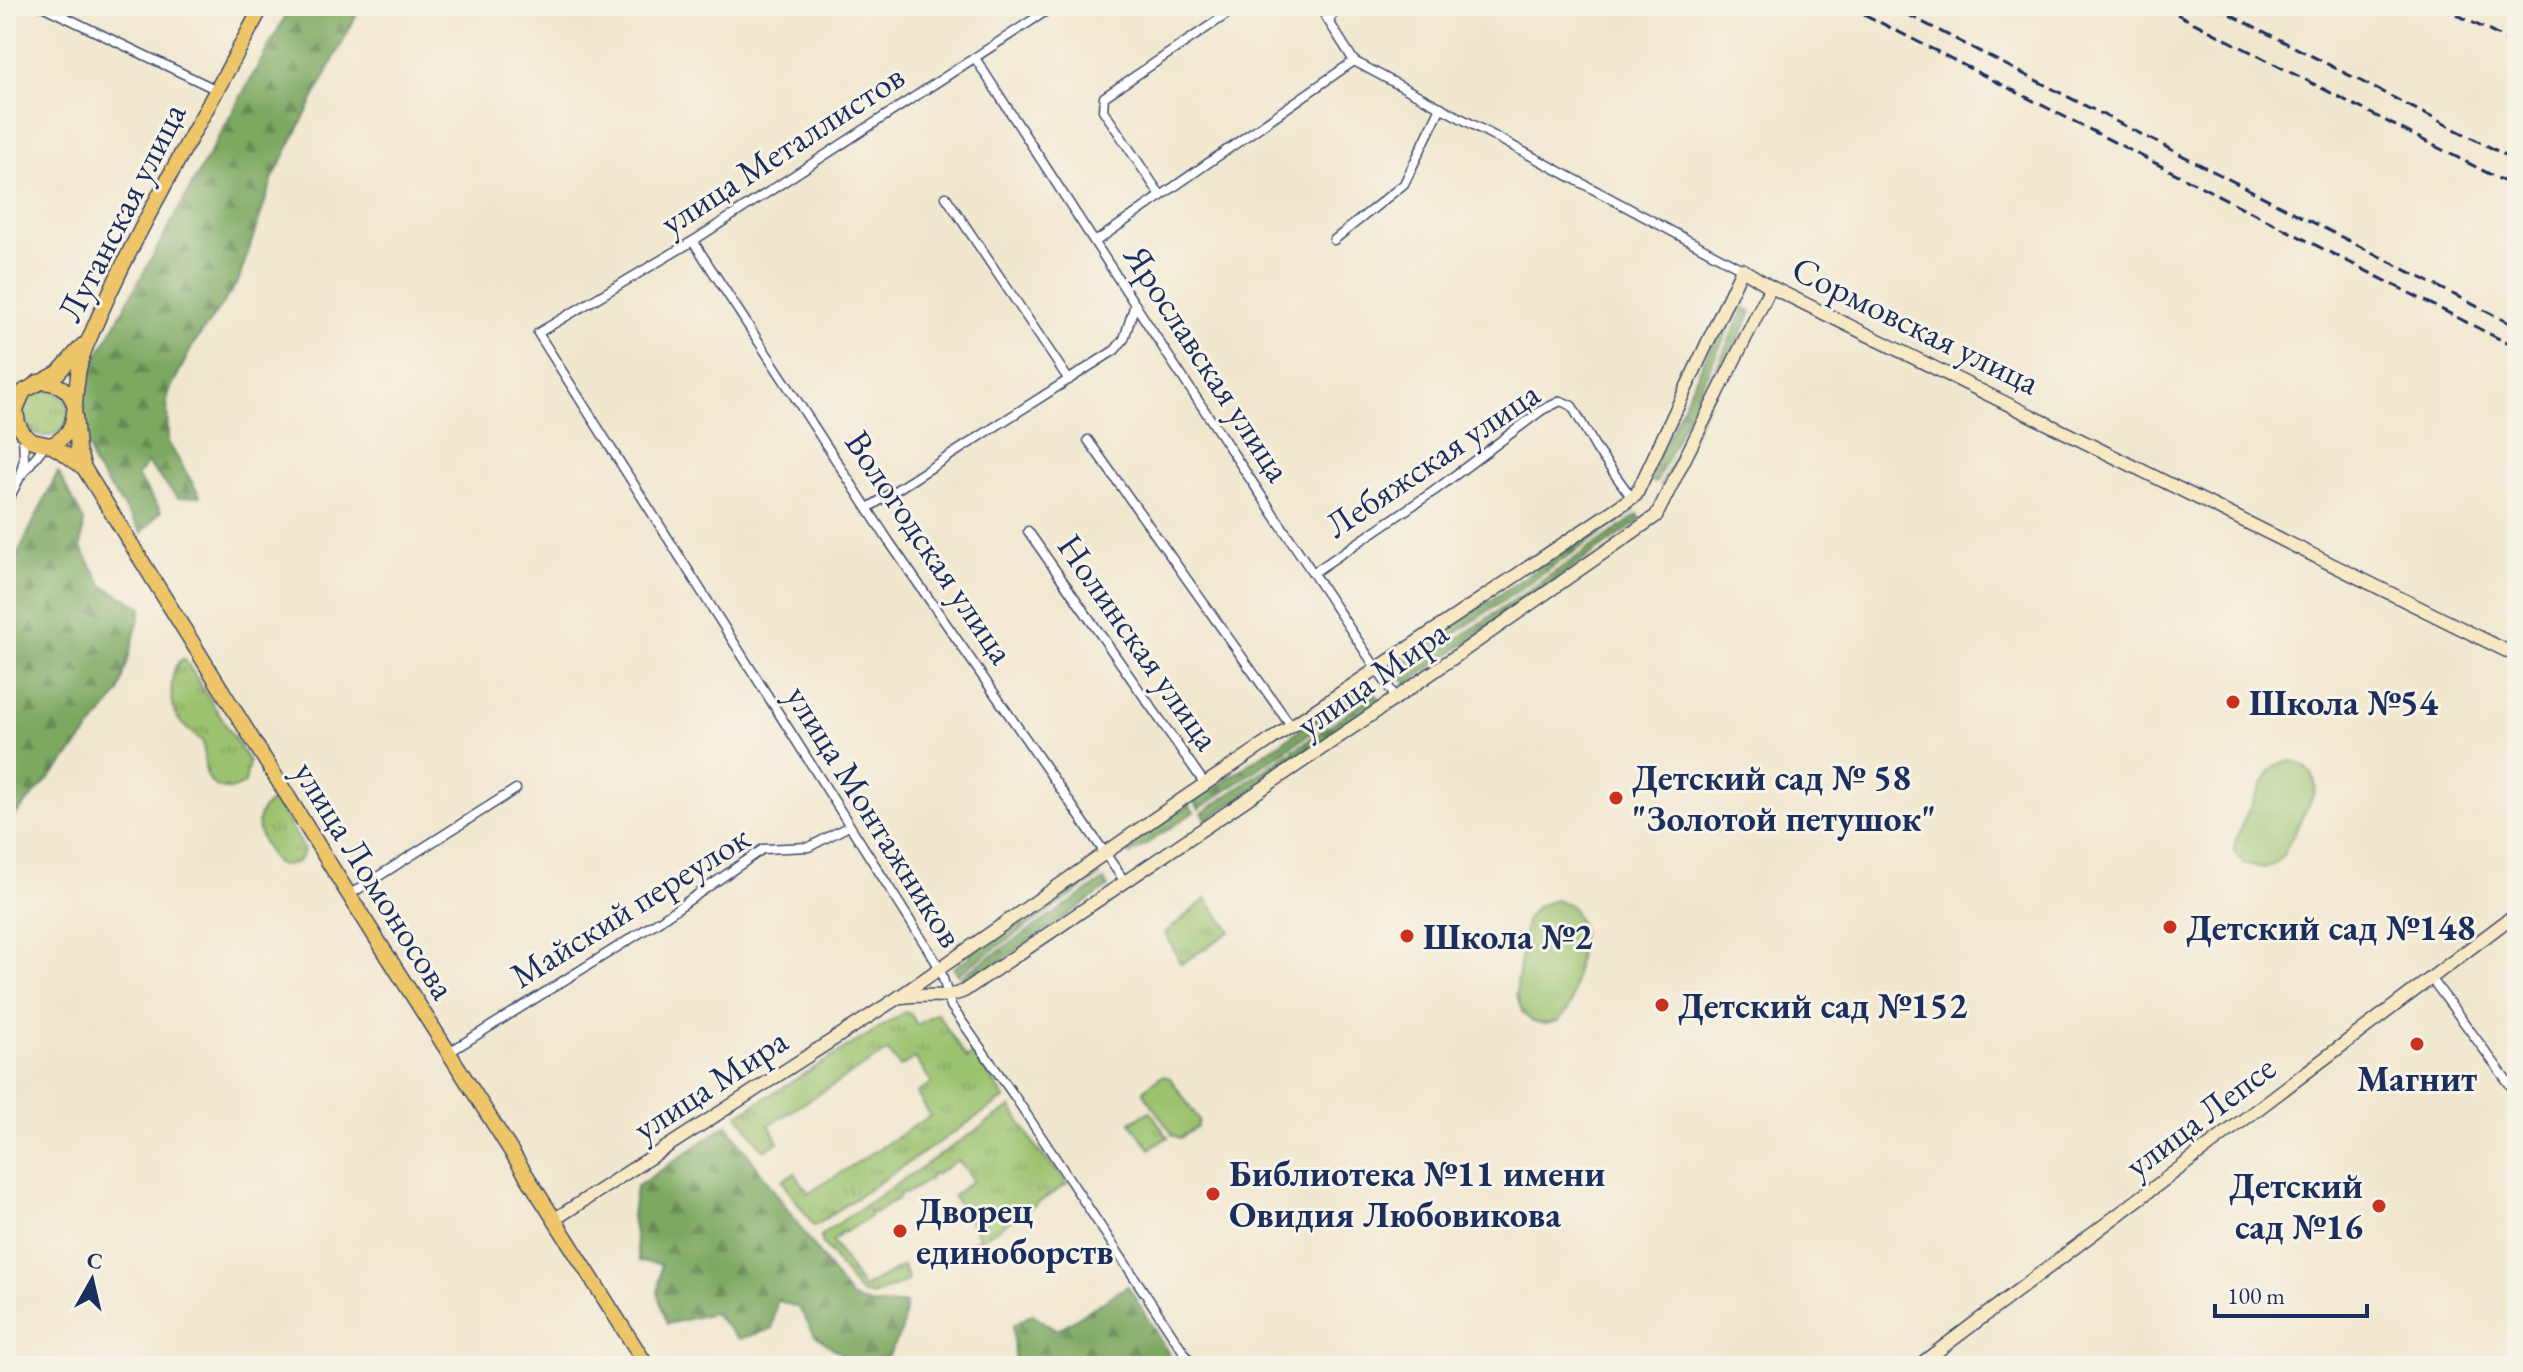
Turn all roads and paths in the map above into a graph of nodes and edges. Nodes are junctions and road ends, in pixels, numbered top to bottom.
1 (42, 6) edge
2 (262, 6) edge
3 (1054, 6) edge
4 (1239, 6) edge
5 (1319, 6) edge
6 (1337, 6) edge
7 (1329, 21) junction
8 (975, 58) junction
9 (1354, 61) junction
10 (218, 90) junction
11 (1441, 107) junction
12 (1161, 196) junction
13 (946, 197) dead end
14 (1334, 240) dead end
15 (693, 241) junction
16 (1095, 242) junction
17 (1742, 269) junction
18 (1771, 287) junction
19 (1135, 304) junction
20 (538, 333) joint
21 (89, 339) junction
22 (1069, 380) junction
23 (38, 382) junction
24 (75, 413) junction
25 (23, 433) junction
26 (1088, 440) dead end
27 (47, 445) junction
28 (84, 468) junction
29 (20, 477) junction
30 (1632, 498) junction
31 (6, 505) edge
32 (868, 508) junction
33 (1028, 531) dead end
34 (1313, 573) junction
35 (2517, 656) edge
36 (1377, 669) junction
37 (1396, 698) junction
38 (1291, 726) junction
39 (1205, 784) junction
40 (516, 789) dead end
41 (849, 826) junction
42 (1104, 854) junction
43 (1125, 882) junction
44 (349, 895) junction
45 (2517, 913) edge
46 (940, 968) junction
47 (2431, 978) junction
48 (946, 996) junction
49 (896, 999) junction
50 (448, 1053) junction
51 (2517, 1094) edge
52 (555, 1219) junction
53 (647, 1366) edge
54 (1193, 1366) edge
55 (1918, 1366) edge

1 - 10 street
2 - 10 highway, Луганская улица
3 - 8 street, улица Металлистов
4 - 12 street
5 - 7 street
6 - 7 street
7 - 9 street
8 - 15 street, улица Металлистов
8 - 16 street, Ярославская улица
9 - 11 street, Сормовская улица
9 - 12 street
10 - 21 highway, Луганская улица
11 - 14 street
11 - 17 street, Сормовская улица
12 - 16 street
13 - 22 street
15 - 20 street, улица Металлистов
15 - 32 street, Вологодская улица
16 - 19 street, Ярославская улица
17 - 18 street, Сормовская улица
17 - 30 street, улица Мира
18 - 35 street, Сормовская улица
18 - 37 street, улица Мира
19 - 22 street
19 - 34 street, Ярославская улица
20 - 41 street, улица Монтажников
21 - 23 highway
21 - 24 highway, Луганская улица
22 - 32 street
23 - 24 highway
23 - 25 highway
24 - 27 highway
24 - 28 highway, улица Ломоносова
25 - 27 highway
25 - 29 street
26 - 38 street
27 - 28 highway
27 - 29 street
28 - 44 highway, улица Ломоносова
29 - 31 street
30 - 34 street, Лебяжская улица
30 - 36 street, улица Мира
32 - 42 street, Вологодская улица
33 - 39 street, Нолинская улица
34 - 36 street, Ярославская улица
36 - 37 street, Ярославская улица
36 - 38 street, улица Мира
37 - 43 street, улица Мира
38 - 39 street, улица Мира
39 - 42 street, улица Мира
40 - 44 street
41 - 46 street, улица Монтажников
41 - 50 street, Майский переулок
42 - 43 street, Вологодская улица
42 - 46 street, улица Мира
43 - 48 street, улица Мира
44 - 50 highway, улица Ломоносова
45 - 47 street, улица Лепсе
46 - 48 street, улица Монтажников
46 - 49 street, улица Мира
47 - 51 street
47 - 55 street, улица Лепсе
48 - 49 street, улица Мира
48 - 54 street, улица Монтажников
49 - 52 street, улица Мира
50 - 52 highway, улица Ломоносова
52 - 53 highway, улица Ломоносова

